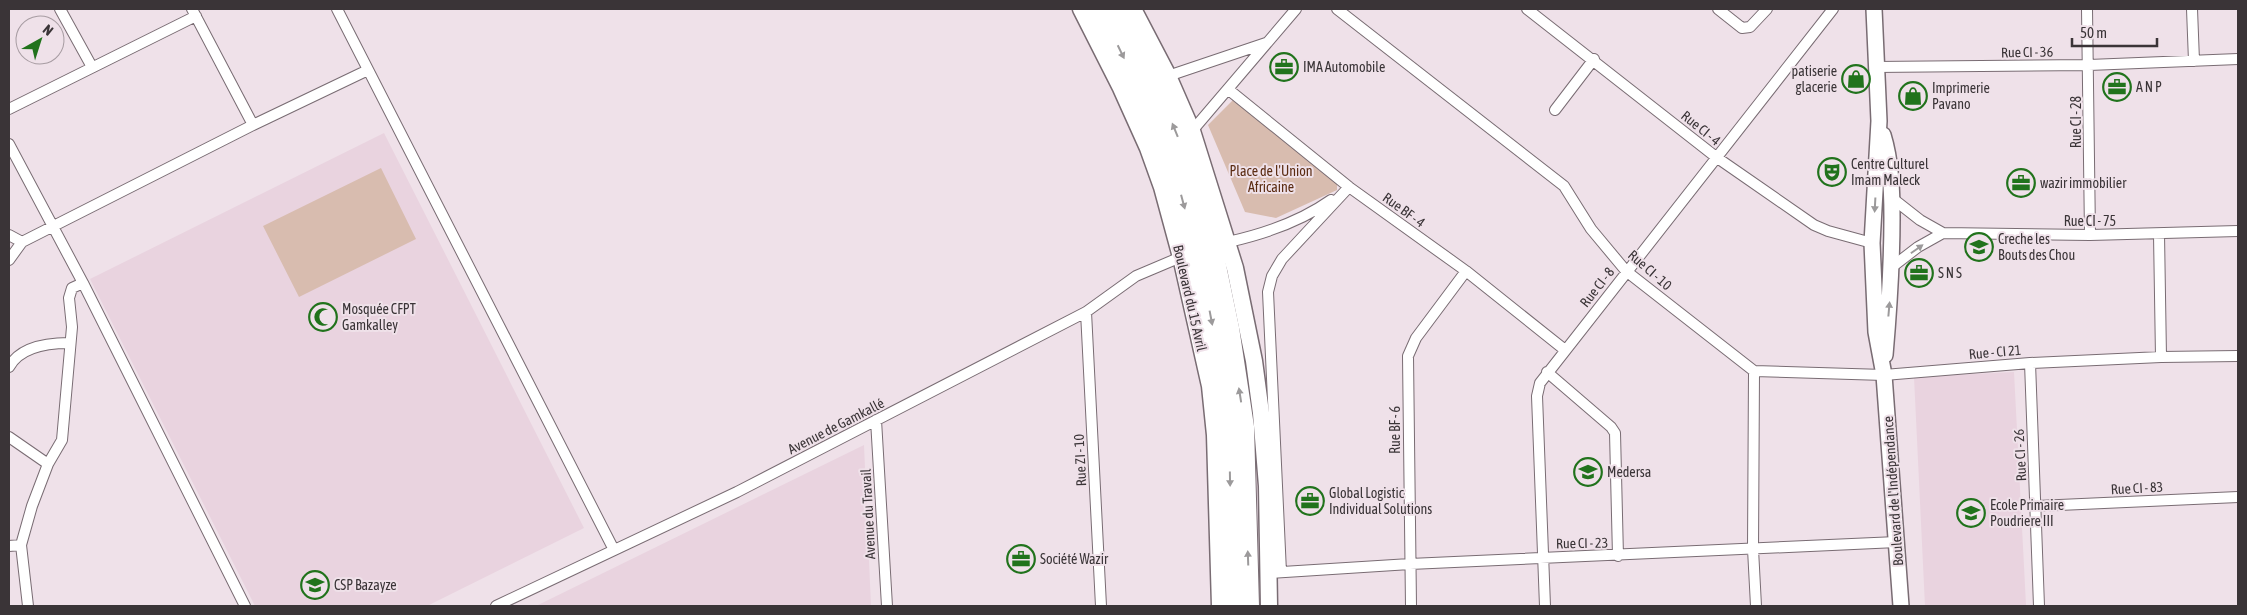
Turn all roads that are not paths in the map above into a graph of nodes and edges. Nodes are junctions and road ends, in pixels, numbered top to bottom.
1 (60, 9) edge
2 (337, 9) edge
3 (1081, 9) edge
4 (1099, 9) edge
5 (1116, 9) edge
6 (1133, 9) edge
7 (1296, 9) edge
8 (1337, 9) edge
9 (1528, 9) edge
10 (1718, 9) edge
11 (1767, 9) edge
12 (1833, 9) edge
13 (1874, 9) edge
14 (2088, 9) edge
15 (2192, 9) edge
16 (194, 12) edge
17 (1267, 43) junction
18 (1594, 59) junction
19 (2238, 59) edge
20 (2194, 60) junction
21 (2089, 65) junction
22 (92, 67) junction
23 (1875, 67) junction
24 (368, 70) junction
25 (1168, 76) junction
26 (1229, 90) junction
27 (9, 109) edge
28 (1555, 110) dead end
29 (1879, 121) junction
30 (253, 125) junction
31 (1192, 130) junction
32 (9, 144) edge
33 (1716, 157) junction
34 (1349, 187) junction
35 (1892, 198) junction
36 (53, 228) junction
37 (2238, 231) edge
38 (1943, 233) junction
39 (2159, 234) junction
40 (9, 235) edge
41 (2090, 235) junction
42 (22, 242) junction
43 (1228, 242) junction
44 (1872, 244) junction
45 (1181, 257) junction
46 (9, 260) edge
47 (1892, 267) junction
48 (1466, 271) junction
49 (1626, 271) junction
50 (82, 283) junction
51 (1086, 312) junction
52 (69, 343) junction
53 (1565, 350) junction
54 (2238, 356) edge
55 (2161, 357) junction
56 (2030, 363) junction
57 (9, 367) edge
58 (1754, 371) junction
59 (1547, 372) junction
60 (1884, 375) junction
61 (876, 420) junction
62 (9, 437) edge
63 (48, 464) junction
64 (2238, 497) edge
65 (2037, 506) junction
66 (1897, 542) junction
67 (21, 545) junction
68 (9, 546) edge
69 (1753, 548) junction
70 (614, 550) junction
71 (1618, 556) junction
72 (1542, 558) junction
73 (1410, 564) junction
74 (1275, 573) junction
75 (28, 606) edge
76 (245, 606) edge
77 (496, 606) edge
78 (887, 606) edge
79 (1101, 606) edge
80 (1220, 606) edge
81 (1234, 606) edge
82 (1249, 606) edge
83 (1269, 606) edge
84 (1411, 606) edge
85 (1545, 606) edge
86 (1756, 606) edge
87 (1901, 606) edge
88 (2039, 606) edge

1 - 22 street
2 - 24 street
3 - 45 main road, Boulevard du 15 Avril
4 -> 81 highway, Boulevard du 15 Avril
82 -> 5 highway
6 - 25 main road
7 - 17 street
8 - 49 street, Rue CI - 10
9 - 18 street, Rue CI - 4
10 - 11 street
12 - 33 street, Rue CI - 8
13 - 23 main road, Boulevard de l'Indépendance
14 - 21 street, Rue CI - 28
15 - 20 street
16 - 22 street
16 - 30 street
17 - 25 street
17 - 26 street
18 - 28 street
18 - 33 street, Rue CI - 4
19 - 20 street, Rue CI - 36
20 - 21 street, Rue CI - 36
21 - 23 street, Rue CI - 36
21 - 41 street, Rue CI - 28
22 - 27 street
23 - 29 main road, Boulevard de l'Indépendance
24 - 30 street
24 - 70 street
25 - 31 main road
26 - 31 street
26 - 34 street, Rue BF - 4
29 - 35 main road, Boulevard de l'Indépendance
29 -> 44 main road, Boulevard de l'Indépendance
30 - 36 street
31 - 43 main road
32 - 36 street
33 - 44 street, Rue CI - 4
33 - 49 street, Rue CI - 8
34 - 43 street
34 - 48 street, Rue BF - 4
34 - 74 street
35 - 38 street, Rue CI - 75
35 - 47 main road, Boulevard de l'Indépendance
36 - 42 street
36 - 50 street
37 - 39 street, Rue CI - 75
38 - 41 street, Rue CI - 75
47 -> 38 street, Rue CI - 75
39 - 41 street, Rue CI - 75
39 - 55 street
40 - 42 street
42 - 46 street
43 - 74 main road
44 - 60 main road, Boulevard de l'Indépendance
45 - 51 street, Avenue de Gamkallé
45 - 80 main road, Boulevard du 15 Avril
60 -> 47 main road, Boulevard de l'Indépendance
48 - 53 street, Rue BF - 4
48 - 73 street, Rue BF - 6
49 - 53 street, Rue CI - 8
49 - 58 street, Rue CI - 10
50 - 52 street
50 - 76 street
51 - 61 street, Avenue de Gamkallé
51 - 79 street, Rue ZI - 10
52 - 57 street
52 - 63 street
53 - 59 street, Rue CI - 8
54 - 55 street, Rue - CI 21
55 - 56 street, Rue - CI 21
56 - 60 street, Rue - CI 21
56 - 65 street, Rue CI - 26
58 - 60 street, Rue - CI 21
58 - 69 street
59 - 71 street
59 - 72 street, Rue CI - 8
60 - 66 main road, Boulevard de l'Indépendance
61 - 70 street, Avenue de Gamkallé
61 - 78 street, Avenue du Travail
62 - 63 street
63 - 67 street
64 - 65 street, Rue CI - 83
65 - 88 street, Rue CI - 26
66 - 69 street, Rue CI - 23
66 - 87 main road, Boulevard de l'Indépendance
67 - 68 street
67 - 75 street
69 - 71 street, Rue CI - 23
69 - 86 street
70 - 77 street, Avenue de Gamkallé
71 - 72 street, Rue CI - 23
72 - 73 street, Rue CI - 23
72 - 85 street, Rue CI - 8
73 - 74 street, Rue CI - 23
73 - 84 street, Rue BF - 6
74 - 83 main road

